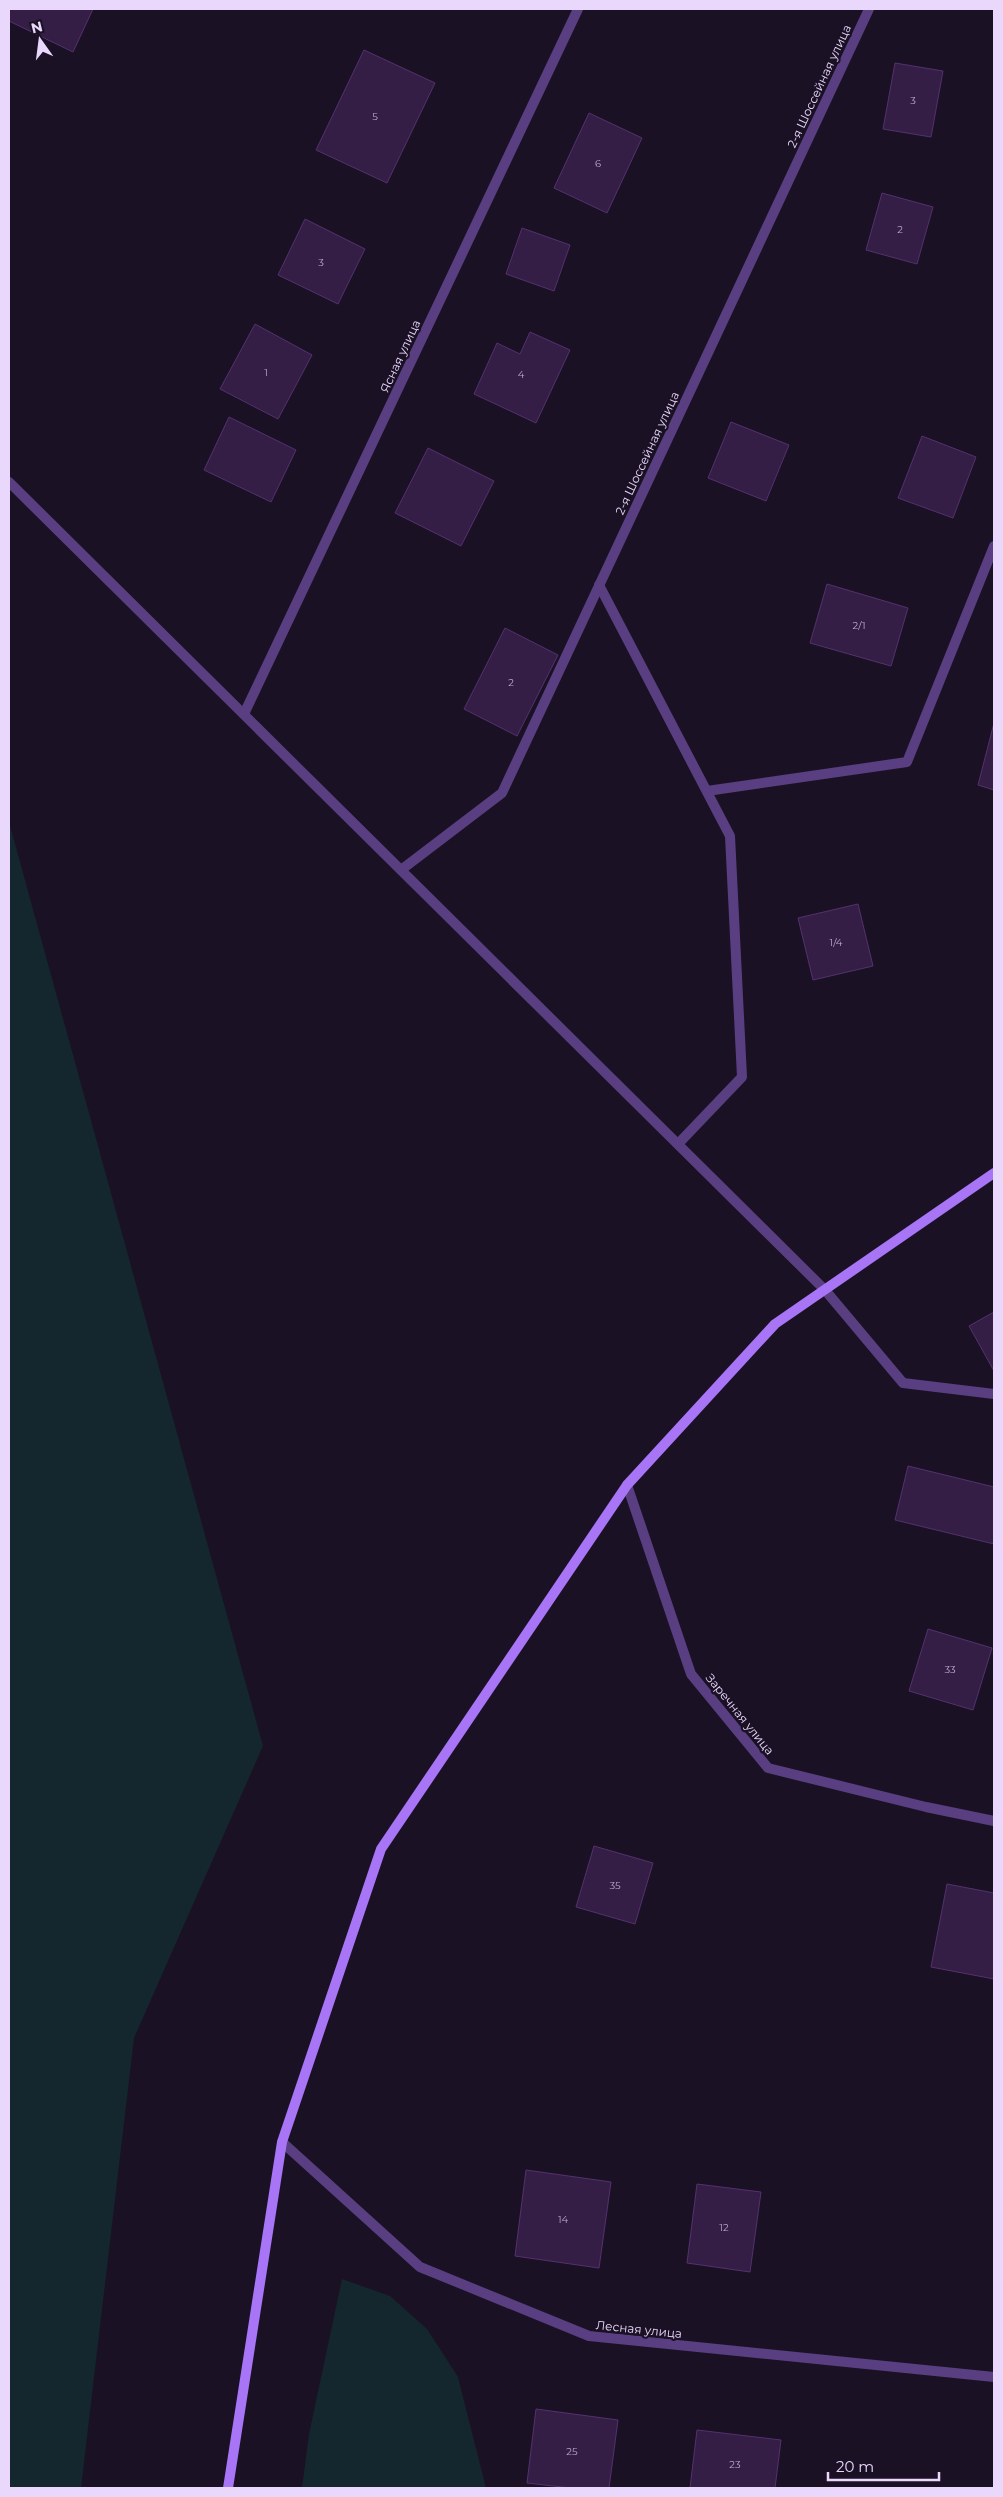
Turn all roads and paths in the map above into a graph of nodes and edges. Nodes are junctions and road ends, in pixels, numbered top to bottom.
1 (578, 9) edge
2 (869, 9) edge
3 (9, 482) edge
4 (994, 546) edge
5 (599, 585) junction
6 (244, 714) junction
7 (707, 791) junction
8 (401, 870) junction
9 (678, 1144) junction
10 (994, 1173) edge
11 (825, 1290) junction
12 (994, 1394) edge
13 (627, 1485) junction
14 (994, 1822) edge
15 (282, 2142) junction
16 (994, 2377) edge
17 (228, 2488) edge

1 - 6 street, Ясная улица
2 - 5 street, 2-я Шоссейная улица
3 - 6 street
4 - 7 street
5 - 7 street
5 - 8 street, 2-я Шоссейная улица
6 - 8 street
7 - 9 street
8 - 9 street
9 - 11 street
10 - 11 main road
11 - 12 street
11 - 13 main road
13 - 14 street, Заречная улица
13 - 15 main road
15 - 16 street, Лесная улица
15 - 17 main road

